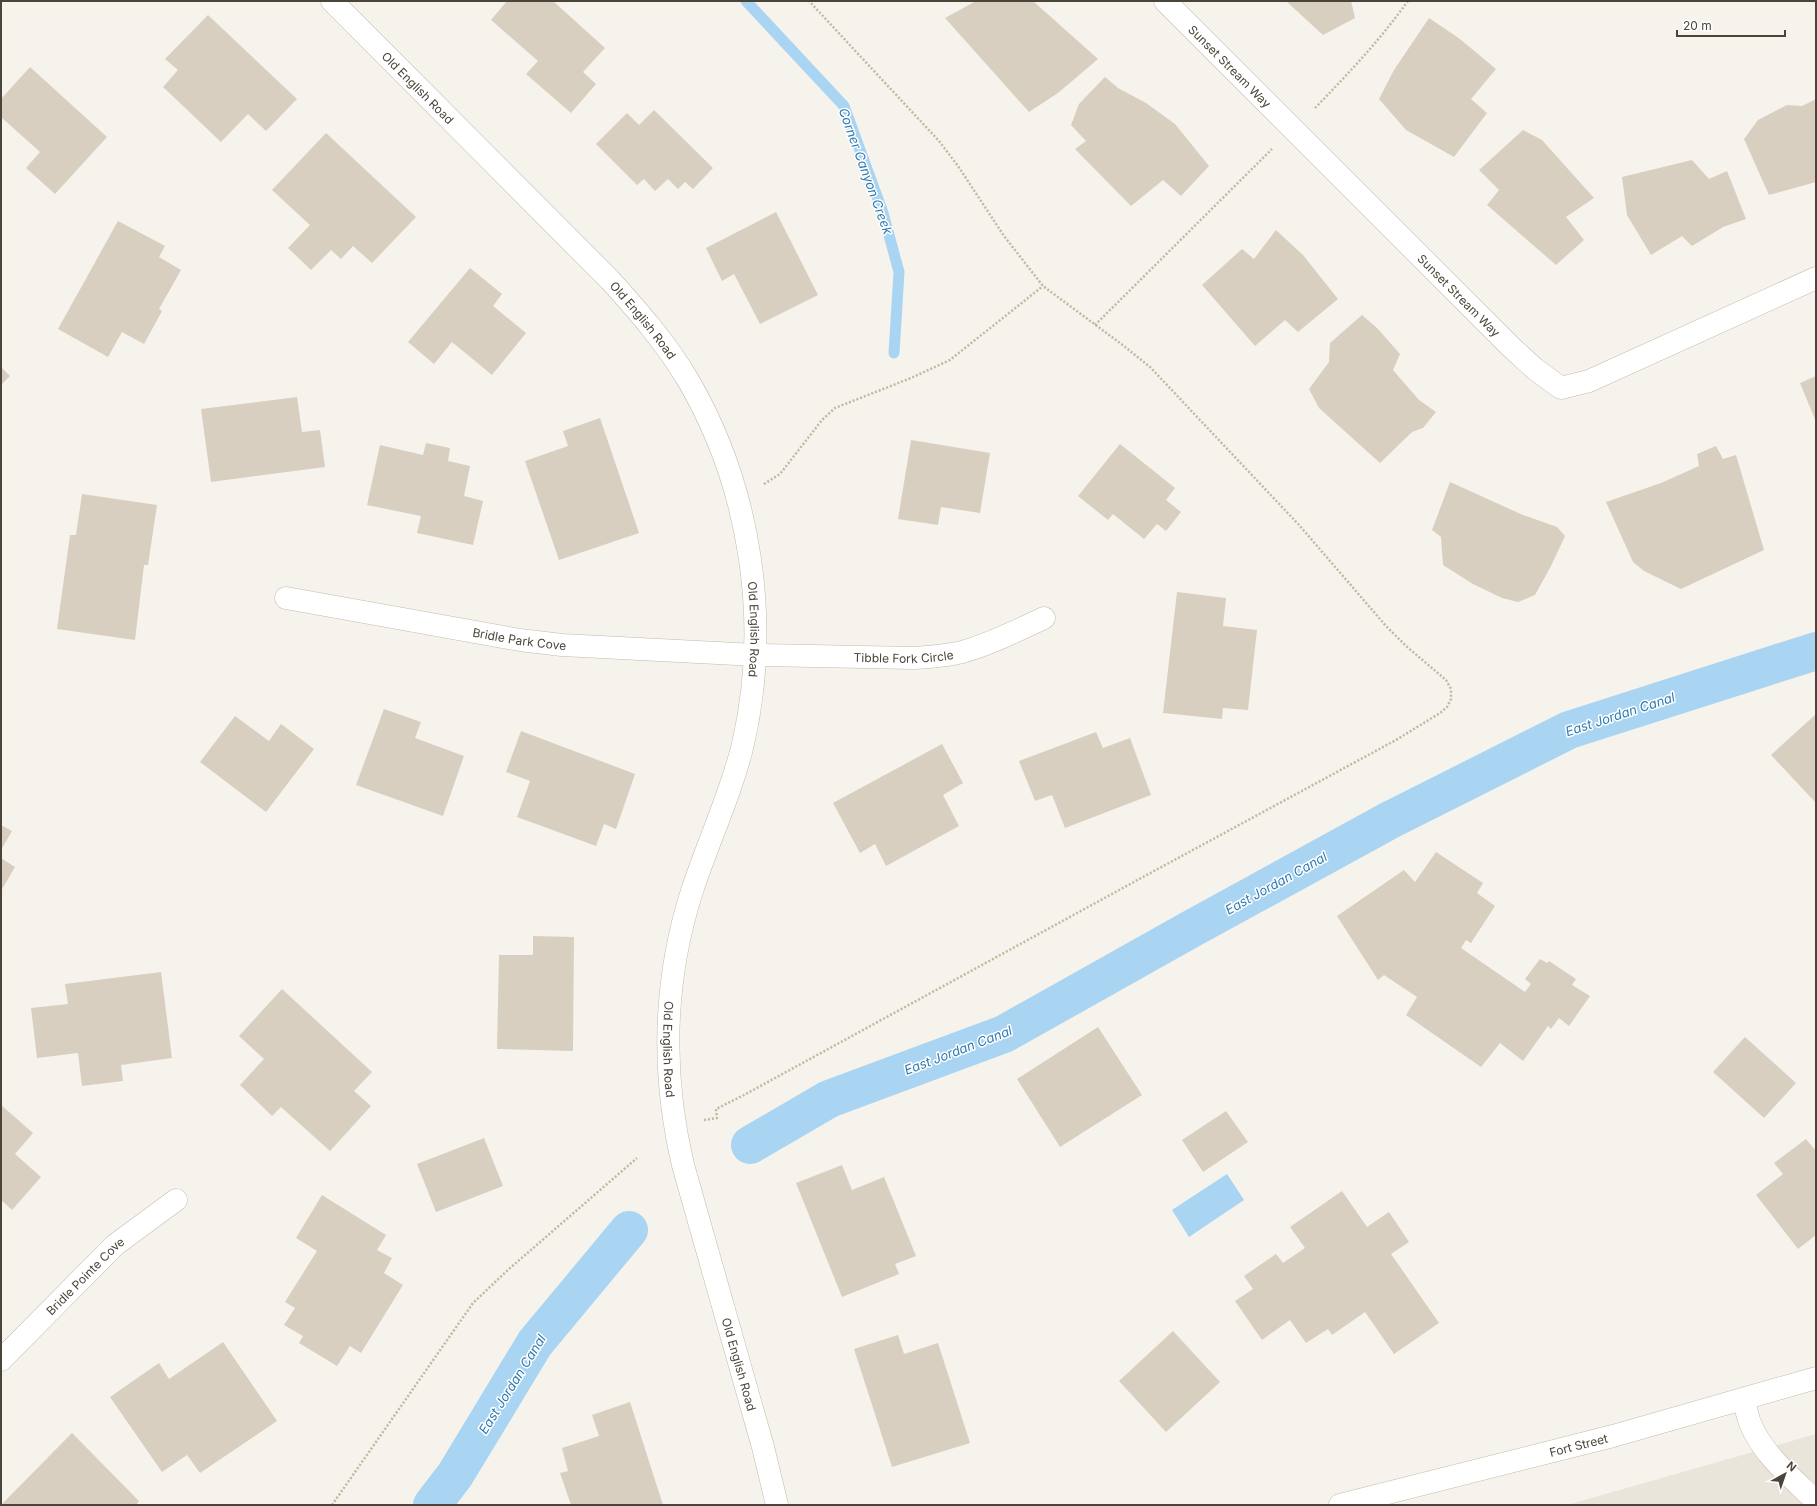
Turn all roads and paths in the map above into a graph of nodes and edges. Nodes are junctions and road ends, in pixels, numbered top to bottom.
1 (332, 1) edge
2 (809, 1) edge
3 (1165, 1) edge
4 (1408, 1) edge
5 (1313, 110) dead end
6 (1277, 145) dead end
7 (1816, 278) edge
8 (1043, 286) junction
9 (1095, 325) junction
10 (737, 498) junction
11 (286, 598) dead end
12 (1044, 618) dead end
13 (756, 655) junction
14 (717, 1118) dead end
15 (637, 1158) dead end
16 (176, 1200) dead end
17 (1, 1360) edge
18 (1816, 1378) edge
19 (1743, 1399) junction
20 (1816, 1501) edge
21 (332, 1505) edge
22 (777, 1505) edge
23 (1340, 1505) edge

1 - 10 street, Old English Road
2 - 8 path
3 - 7 street, Sunset Stream Way
4 - 5 path
6 - 9 path
8 - 9 path
8 - 10 path
9 - 14 path
10 - 13 street, Old English Road
11 - 13 street, Bridle Park Cove
12 - 13 street, Tibble Fork Circle
13 - 22 street, Old English Road
15 - 21 path
16 - 17 street, Bridle Pointe Cove
18 - 19 street, Fort Street
19 - 20 street
19 - 23 street, Fort Street

